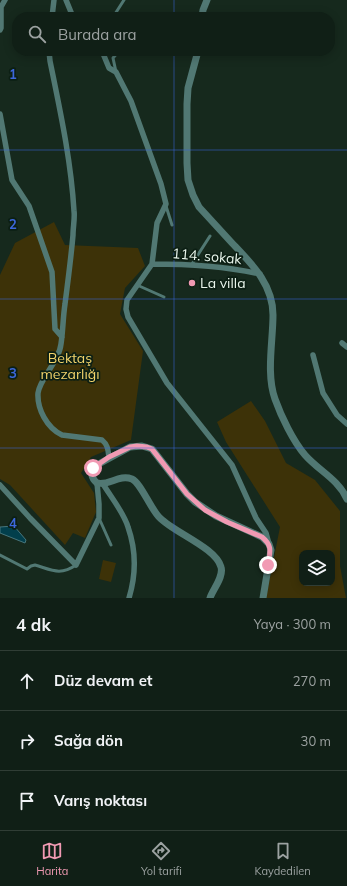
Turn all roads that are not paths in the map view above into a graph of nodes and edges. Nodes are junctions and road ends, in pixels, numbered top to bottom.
1 (5, 0) edge
2 (54, 0) edge
3 (66, 0) edge
4 (124, 0) edge
5 (207, 0) edge
6 (53, 12) edge
7 (72, 12) edge
8 (116, 12) edge
9 (203, 12) edge
10 (0, 30) edge
11 (50, 56) edge
12 (104, 56) edge
13 (115, 56) edge
14 (197, 56) edge
15 (116, 72) junction
16 (0, 114) edge
17 (166, 204) junction
18 (172, 225) dead end
19 (210, 236) dead end
20 (152, 264) junction
21 (192, 264) junction
22 (260, 274) junction
23 (137, 285) junction
24 (164, 297) dead end
25 (62, 337) junction
26 (313, 355) dead end
27 (347, 424) edge
28 (109, 457) junction
29 (100, 484) junction
30 (0, 485) edge
31 (347, 499) edge
32 (99, 518) junction
33 (269, 544) junction
34 (111, 545) dead end
35 (0, 555) edge
36 (76, 565) junction
37 (129, 598) edge
38 (210, 598) edge
39 (263, 598) edge

1 - 10 street
2 - 6 street
3 - 7 street
4 - 8 lane
5 - 9 street
11 - 25 street
12 - 15 street
13 - 15 lane
14 - 22 street
15 - 17 street
16 - 25 street
17 - 18 lane
17 - 20 street
19 - 21 lane
20 - 21 street, 114. sokak
20 - 23 street
21 - 22 street, 114. sokak
22 - 31 street
23 - 24 lane
23 - 33 street
25 - 28 street
26 - 27 street
28 - 29 street
28 - 33 street
29 - 32 street
29 - 37 street
29 - 38 street
30 - 36 street
32 - 34 lane
32 - 36 street
33 - 39 street
35 - 36 lane

